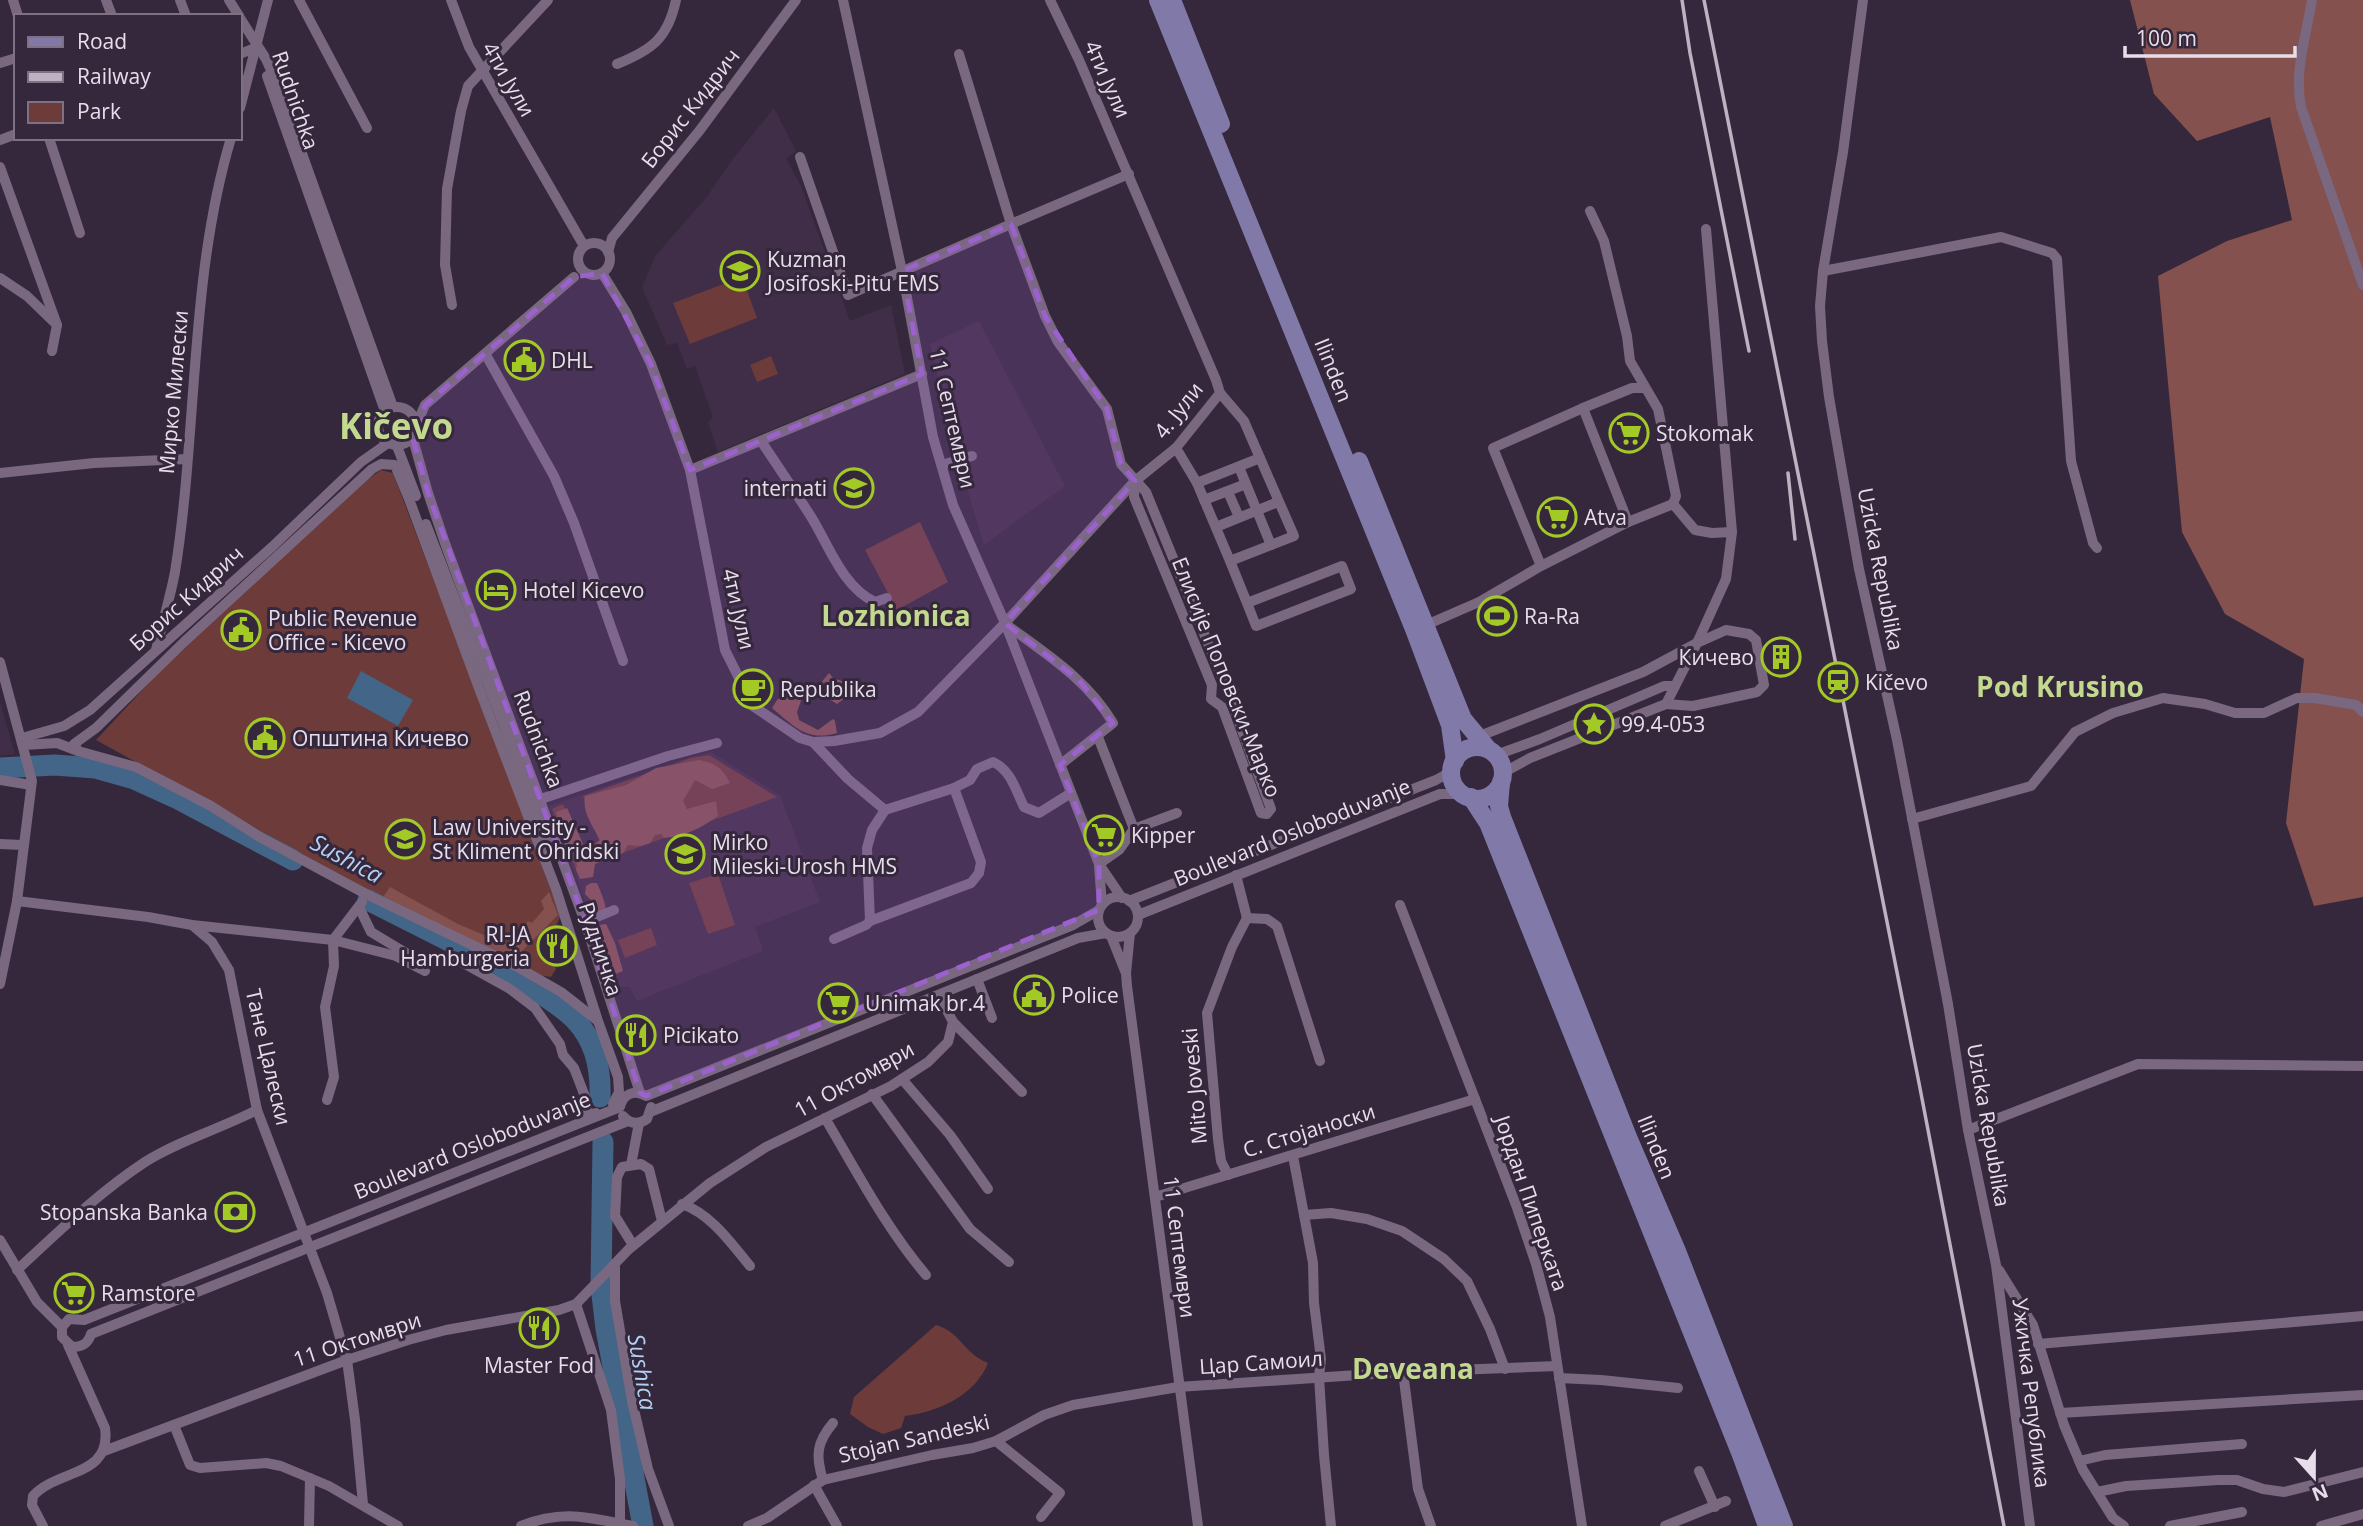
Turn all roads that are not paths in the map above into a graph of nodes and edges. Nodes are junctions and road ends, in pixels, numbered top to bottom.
1 (268, 0) edge
2 (299, 0) edge
3 (451, 0) edge
4 (548, 0) edge
5 (676, 0) edge
6 (796, 0) edge
7 (842, 0) edge
8 (1050, 0) edge
9 (1158, 0) edge
10 (1172, 0) edge
11 (1863, 0) edge
12 (2312, 0) edge
13 (242, 22) edge
14 (257, 47) junction
15 (242, 53) edge
16 (959, 54) dead end
17 (617, 64) dead end
18 (482, 71) junction
19 (242, 101) edge
20 (367, 128) dead end
21 (50, 140) edge
22 (230, 140) edge
23 (800, 157) dead end
24 (0, 167) edge
25 (1129, 174) junction
26 (1590, 211) dead end
27 (1012, 224) junction
28 (1706, 229) dead end
29 (80, 233) dead end
30 (612, 238) junction
31 (597, 243) junction
32 (584, 246) junction
33 (608, 251) junction
34 (578, 263) junction
35 (902, 271) junction
36 (1823, 271) junction
37 (602, 273) junction
38 (588, 274) junction
39 (575, 277) junction
40 (0, 278) edge
41 (2363, 285) edge
42 (452, 305) dead end
43 (57, 324) junction
44 (52, 351) dead end
45 (486, 355) junction
46 (922, 374) junction
47 (1645, 388) junction
48 (1220, 393) junction
49 (425, 405) junction
50 (1583, 408) junction
51 (394, 409) junction
52 (417, 423) junction
53 (413, 439) junction
54 (761, 441) junction
55 (389, 442) junction
56 (1176, 447) junction
57 (972, 456) dead end
58 (1260, 458) junction
59 (187, 459) junction
60 (942, 465) junction
61 (1238, 467) junction
62 (690, 470) junction
63 (0, 473) edge
64 (1135, 481) junction
65 (1197, 483) junction
66 (1246, 484) junction
67 (1228, 492) junction
68 (1204, 500) junction
69 (1278, 502) junction
70 (1673, 504) junction
71 (1256, 510) junction
72 (1239, 517) junction
73 (1628, 522) junction
74 (1216, 527) junction
75 (1732, 531) junction
76 (1271, 545) junction
77 (2097, 548) dead end
78 (1230, 561) junction
79 (1541, 566) junction
80 (887, 598) dead end
81 (1247, 603) junction
82 (1004, 623) junction
83 (1426, 625) junction
84 (1697, 643) junction
85 (156, 650) junction
86 (623, 661) dead end
87 (0, 662) edge
88 (1675, 686) junction
89 (1666, 704) junction
90 (2363, 712) edge
91 (1098, 737) junction
92 (813, 742) junction
93 (717, 743) dead end
94 (24, 745) junction
95 (1487, 747) junction
96 (78, 751) junction
97 (1060, 765) junction
98 (1453, 766) junction
99 (0, 780) edge
100 (1501, 782) junction
101 (32, 783) junction
102 (954, 788) junction
103 (1070, 793) junction
104 (1467, 796) junction
105 (541, 799) junction
106 (885, 810) junction
107 (1177, 813) dead end
108 (1912, 819) junction
109 (1135, 829) junction
110 (0, 844) edge
111 (22, 845) junction
112 (1099, 864) junction
113 (1236, 875) junction
114 (366, 894) junction
115 (1125, 899) junction
116 (17, 901) junction
117 (1400, 905) dead end
118 (359, 907) junction
119 (1100, 908) junction
120 (614, 910) dead end
121 (1138, 915) junction
122 (1247, 918) junction
123 (870, 921) junction
124 (585, 922) junction
125 (192, 925) junction
126 (1130, 933) junction
127 (1108, 934) junction
128 (834, 939) dead end
129 (333, 940) junction
130 (506, 963) junction
131 (425, 971) dead end
132 (1126, 973) junction
133 (977, 979) junction
134 (495, 980) junction
135 (0, 984) edge
136 (939, 995) junction
137 (992, 1018) dead end
138 (598, 1021) junction
139 (953, 1022) junction
140 (1320, 1061) dead end
141 (2363, 1066) edge
142 (902, 1079) junction
143 (1022, 1092) dead end
144 (639, 1094) junction
145 (872, 1094) junction
146 (1475, 1099) junction
147 (327, 1100) dead end
148 (620, 1107) junction
149 (257, 1110) junction
150 (825, 1118) junction
151 (639, 1120) junction
152 (1968, 1130) junction
153 (1293, 1156) junction
154 (631, 1165) junction
155 (1228, 1175) junction
156 (988, 1189) dead end
157 (1155, 1197) junction
158 (682, 1204) junction
159 (1304, 1215) junction
160 (662, 1221) junction
161 (304, 1233) junction
162 (0, 1240) edge
163 (633, 1245) junction
164 (309, 1247) junction
165 (1009, 1262) dead end
166 (1996, 1265) junction
167 (750, 1266) dead end
168 (611, 1268) junction
169 (17, 1270) junction
170 (926, 1276) dead end
171 (576, 1304) junction
172 (2363, 1317) edge
173 (62, 1327) junction
174 (2038, 1344) junction
175 (68, 1345) junction
176 (347, 1360) junction
177 (1557, 1366) junction
178 (1505, 1369) junction
179 (1403, 1372) junction
180 (1319, 1377) junction
181 (1559, 1378) junction
182 (1178, 1387) junction
183 (1678, 1388) dead end
184 (2363, 1395) edge
185 (2060, 1413) junction
186 (833, 1423) dead end
187 (174, 1425) junction
188 (996, 1441) junction
189 (2242, 1444) dead end
190 (103, 1451) junction
191 (2079, 1461) junction
192 (1699, 1471) dead end
193 (2363, 1472) edge
194 (310, 1478) junction
195 (819, 1482) junction
196 (2097, 1492) junction
197 (1726, 1501) dead end
198 (363, 1504) junction
199 (1715, 1507) junction
200 (2242, 1512) dead end
201 (2363, 1514) edge
202 (1041, 1517) dead end
203 (620, 1525) edge
204 (43, 1526) edge
205 (309, 1526) edge
206 (398, 1526) edge
207 (521, 1526) edge
208 (633, 1526) edge
209 (669, 1526) edge
210 (748, 1526) edge
211 (837, 1526) edge
212 (1198, 1526) edge
213 (1331, 1526) edge
214 (1431, 1526) edge
215 (1582, 1526) edge
216 (1665, 1526) edge
217 (1767, 1526) edge
218 (1784, 1526) edge
219 (2030, 1526) edge
220 (2124, 1526) edge
221 (2170, 1526) edge
222 (2321, 1526) edge

1 - 14 street
2 - 20 street
3 - 18 street, 4ти Јули
4 - 18 street
5 - 17 street
6 - 30 street, Борис Кидрич
7 - 35 street, 11 Септември
8 - 25 street, 4ти Јули
9 - 98 main road, Ilinden
10 - 83 main road, Ilinden
11 - 36 street, Uzicka Republika
12 - 41 street
13 - 14 street
14 - 15 street
14 - 19 street
14 - 51 street, Rudnichka
16 - 27 street, Елисије Поповски-Марко
18 - 32 street, 4ти Јули
18 - 42 street
21 - 29 street
22 - 59 street, Мирко Милески
23 - 35 street
24 - 43 street
25 - 27 street
25 - 48 street, 4. Јули
26 - 47 street
27 - 35 street
27 - 64 street, Елисије Поповски-Марко
28 - 75 street
30 - 31 street
30 - 33 street
31 - 32 street
31 - 33 street
32 - 34 street
33 - 37 street
34 - 38 street
34 - 39 street
35 - 46 street, 11 Септември
36 - 77 street
36 - 108 street, Uzicka Republika
37 - 38 street
37 - 62 street, 4ти Јули
38 - 39 street
39 - 45 street
40 - 43 street
43 - 44 street
45 - 49 street
45 - 86 street
46 - 54 street
46 - 60 street, 11 Септември
47 - 50 street
47 - 70 street
48 - 56 street, 4. Јули
48 - 58 street
49 - 51 street
49 - 52 street
50 - 73 street
50 - 79 street
51 - 52 street
51 - 55 street
52 - 53 street
53 - 55 street
53 - 105 street, Rudnichka
54 - 62 street
54 - 80 street
55 - 85 street, Борис Кидрич
55 - 144 street, Rudnichka
56 - 64 street, 4. Јули
56 - 65 street
57 - 60 street
58 - 61 street
58 - 69 street
59 - 63 street
59 - 85 street, Мирко Милески
60 - 82 street, 11 Септември
61 - 65 street
61 - 66 street
62 - 92 street, 4ти Јули
64 - 64 street, Елисије Поповски-Марко
64 - 82 street, 4. Јули
65 - 68 street
66 - 67 street
66 - 71 street
67 - 68 street
67 - 72 street
68 - 74 street
69 - 71 street
69 - 76 street
70 - 73 street
70 - 75 street
71 - 72 street
71 - 76 street
72 - 74 street
73 - 79 street
74 - 78 street
75 - 84 street
76 - 78 street
78 - 81 street
79 - 83 street
81 - 81 street
82 - 91 street
82 - 92 street
82 - 97 street, 11 Септември
83 - 95 main road, Ilinden
84 - 88 street
84 - 89 street
84 - 95 street
85 - 94 street, Борис Кидрич
87 - 94 street
88 - 89 street
88 - 95 street
89 - 100 street
90 - 108 street
91 - 97 street
91 - 109 street
92 - 106 street
93 - 105 street
94 - 96 street
94 - 101 street
95 - 98 main road
95 - 100 main road, Ilinden
96 - 114 street
96 - 138 street
97 - 103 street, 11 Септември
98 - 104 main road, Ilinden
98 - 115 street, Boulevard Osloboduvanje
99 - 101 street
100 - 104 main road
100 - 218 main road, Ilinden
101 - 111 street
102 - 103 street
102 - 106 street
102 - 123 street
103 - 112 street, 11 Септември
104 - 113 street, Boulevard Osloboduvanje
104 - 217 main road, Ilinden
105 - 124 street, Rudnichka
106 - 123 street
107 - 109 street
108 - 152 street, Uzicka Republika
109 - 112 street
110 - 111 street
111 - 116 street
112 - 115 street, 11 Септември
112 - 119 street, 11 Септември
113 - 121 street, Boulevard Osloboduvanje
113 - 122 street
114 - 118 street
114 - 130 street
115 - 119 street
115 - 121 street
116 - 125 street
116 - 135 street
117 - 146 street, Јордан Пиперката
118 - 129 street
118 - 134 street
119 - 127 street
119 - 144 street
120 - 124 street
121 - 126 street
122 - 140 street
122 - 155 street, Mito Joveski
123 - 128 street
124 - 144 street, Rudnichka
125 - 129 street
125 - 149 street, Тане Цалески
126 - 127 street
126 - 132 street, 11 Септември
127 - 132 street, 11 Септември
127 - 133 street, Boulevard Osloboduvanje
129 - 131 street
129 - 147 street
130 - 134 street
130 - 138 street
132 - 157 street, 11 Септември
133 - 136 street, Boulevard Osloboduvanje
133 - 137 street
134 - 138 street
136 - 139 street
136 - 151 street, Boulevard Osloboduvanje
139 - 142 street, 11 Октомври
139 - 143 street
141 - 152 street
142 - 145 street, 11 Октомври
142 - 156 street
144 - 148 street, Boulevard Osloboduvanje
144 - 151 street, Rudnichka
145 - 150 street, 11 Октомври
145 - 165 street
146 - 153 street, С. Стојаноски
146 - 177 street, Јордан Пиперката
148 - 151 street
148 - 161 street, Boulevard Osloboduvanje
149 - 161 street, Тане Цалески
149 - 169 street
150 - 158 street, 11 Октомври
150 - 170 street
151 - 154 street
151 - 164 street, Boulevard Osloboduvanje
152 - 166 street, Uzicka Republika
153 - 155 street, С. Стојаноски
153 - 159 street
154 - 160 street
154 - 163 street
155 - 157 street, С. Стојаноски
157 - 182 street, 11 Септември
158 - 160 street, 11 Октомври
158 - 167 street
159 - 178 street
159 - 180 street
160 - 163 street, 11 Октомври
161 - 164 street, Тане Цалески
161 - 173 street, Boulevard Osloboduvanje
162 - 169 street
163 - 168 street, 11 Октомври
164 - 175 street, Boulevard Osloboduvanje
164 - 176 street, Тане Цалески
166 - 174 street
166 - 219 street, Ужичка Република
168 - 171 street
168 - 209 street
169 - 173 street
171 - 176 street, 11 Октомври
171 - 203 street
172 - 174 street
173 - 175 street
174 - 185 street
175 - 190 street
176 - 187 street, 11 Октомври
176 - 198 street, Тане Цалески
177 - 178 street, Цар Самоил
177 - 181 street, Јордан Пиперката
178 - 179 street, Цар Самоил
179 - 180 street, Цар Самоил
179 - 214 street
180 - 182 street, Цар Самоил
180 - 213 street
181 - 183 street
181 - 215 street, Јордан Пиперката
182 - 188 street, Stojan Sandeski
182 - 212 street, 11 Септември
184 - 185 street
185 - 191 street
186 - 195 street
187 - 190 street, 11 Октомври
187 - 194 street
188 - 195 street, Stojan Sandeski
188 - 202 street
189 - 191 street
190 - 204 street, 11 Октомври
191 - 196 street
192 - 199 street
193 - 196 street
194 - 198 street
194 - 205 street
195 - 210 street, Stojan Sandeski
195 - 211 street
196 - 220 street
197 - 199 street
198 - 206 street
199 - 216 street
200 - 221 street
201 - 222 street
203 - 207 street
203 - 208 street

